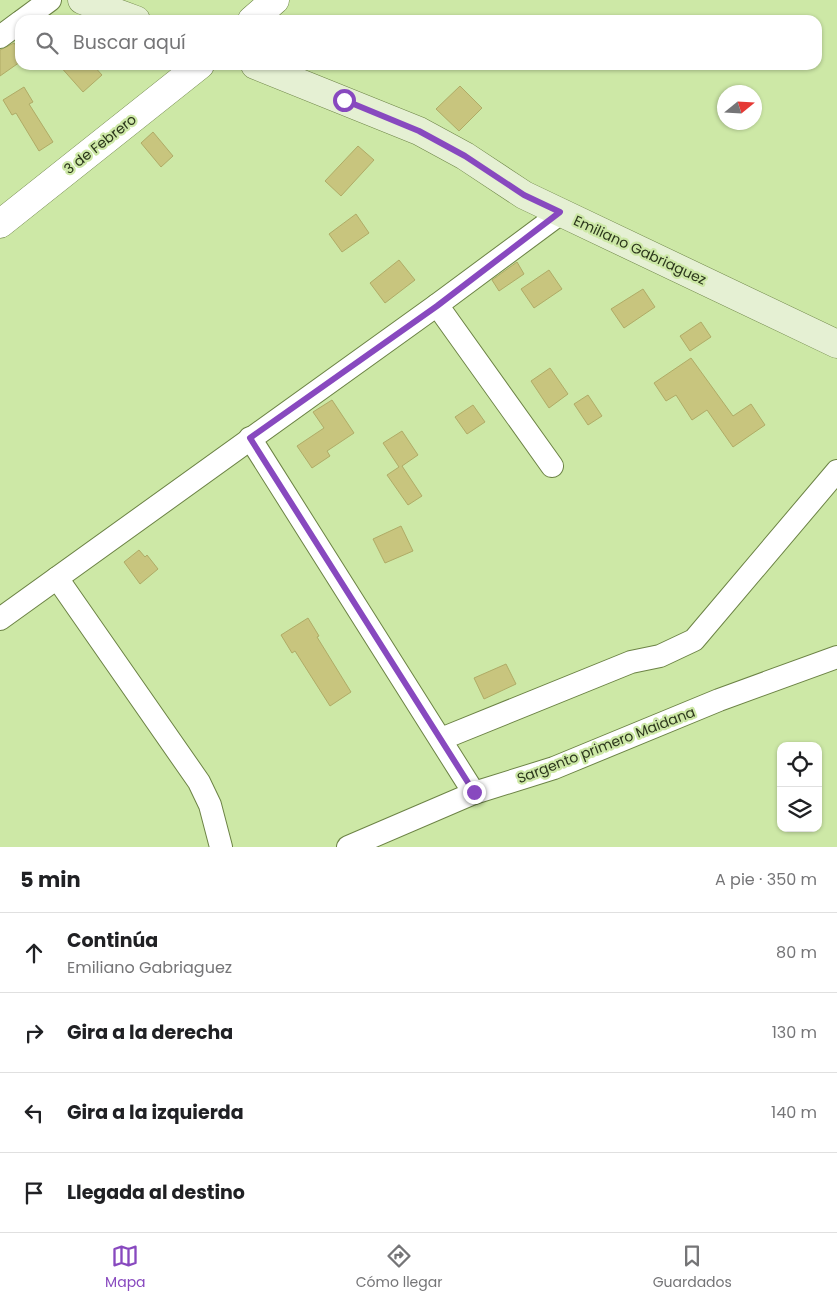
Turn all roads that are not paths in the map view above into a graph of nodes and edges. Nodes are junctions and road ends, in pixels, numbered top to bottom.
1 (50, 0) edge
2 (82, 0) edge
3 (275, 0) edge
4 (30, 15) edge
5 (122, 15) edge
6 (258, 15) edge
7 (15, 26) edge
8 (0, 37) edge
9 (194, 70) edge
10 (267, 70) edge
11 (560, 212) junction
12 (0, 224) edge
13 (437, 306) junction
14 (837, 344) edge
15 (250, 438) junction
16 (552, 466) dead end
17 (837, 471) edge
18 (57, 578) junction
19 (0, 619) edge
20 (837, 657) edge
21 (441, 739) junction
22 (474, 792) junction
23 (221, 847) edge
24 (348, 847) edge

1 - 4 street
2 - 5 main road
3 - 6 street
7 - 8 street
9 - 12 street, 3 de Febrero
10 - 11 main road, Emiliano Gabriaguez
11 - 13 street
11 - 14 main road, Emiliano Gabriaguez
13 - 15 street
13 - 16 street
15 - 18 street
15 - 21 street
17 - 21 street
18 - 19 street
18 - 23 street
20 - 22 street, Sargento primero Maidana
21 - 22 street
22 - 24 street, Sargento primero Maidana

